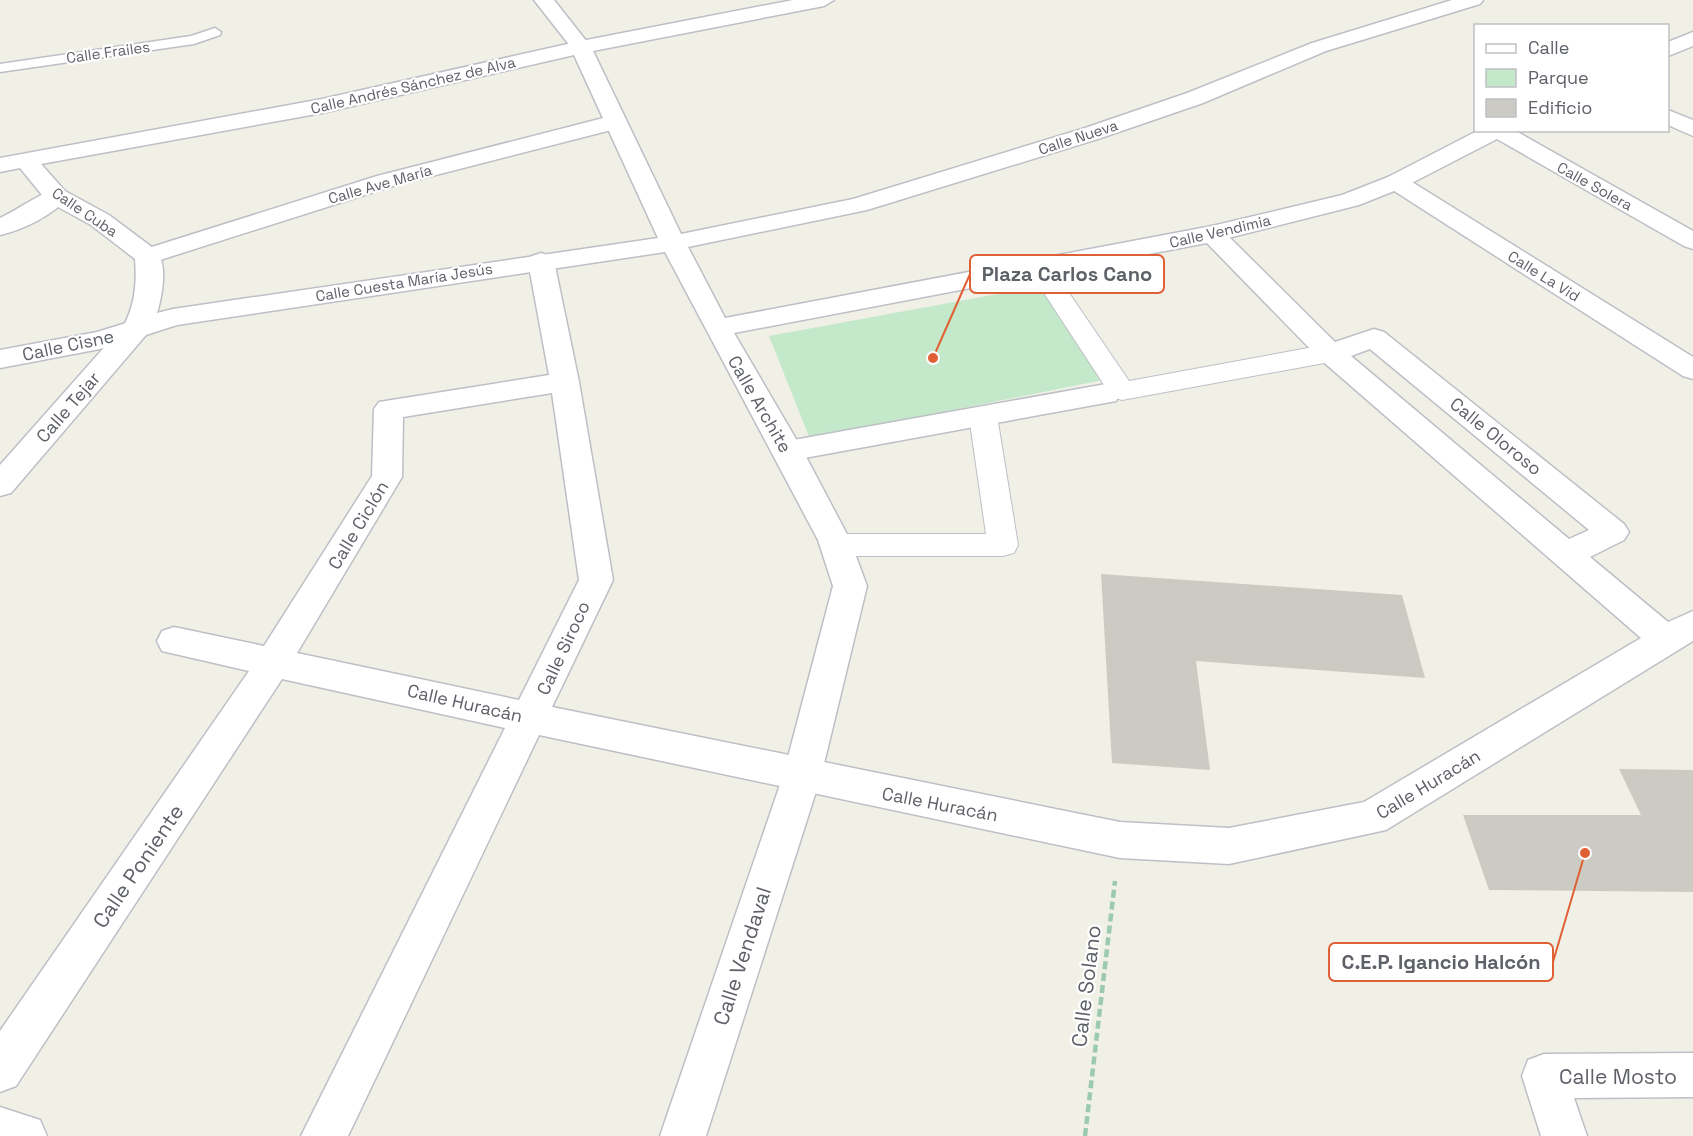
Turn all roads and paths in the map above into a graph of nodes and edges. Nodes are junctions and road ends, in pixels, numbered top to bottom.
1 (544, 0) edge
2 (819, 0) edge
3 (1473, 0) edge
4 (215, 32) dead end
5 (1693, 38) edge
6 (581, 47) junction
7 (1669, 50) edge
8 (0, 68) edge
9 (1669, 117) edge
10 (615, 122) junction
11 (1693, 129) edge
12 (1493, 132) edge
13 (1501, 132) edge
14 (12, 162) edge
15 (1396, 182) junction
16 (56, 196) junction
17 (0, 228) edge
18 (1212, 234) junction
19 (1693, 241) edge
20 (673, 243) junction
21 (148, 256) junction
22 (541, 261) junction
23 (1039, 267) junction
24 (717, 328) junction
25 (136, 329) junction
26 (1330, 353) junction
27 (0, 359) edge
28 (1693, 370) edge
29 (565, 382) junction
30 (1114, 392) junction
31 (983, 416) junction
32 (788, 451) junction
33 (0, 485) edge
34 (836, 545) junction
35 (1566, 554) junction
36 (1680, 632) edge
37 (174, 641) dead end
38 (276, 661) junction
39 (530, 718) junction
40 (801, 776) junction
41 (1120, 840) junction
42 (0, 1070) edge
43 (1693, 1075) edge
44 (0, 1130) edge
45 (24, 1136) edge
46 (324, 1136) edge
47 (683, 1136) edge
48 (1085, 1136) edge
49 (1564, 1136) edge

1 - 6 street, Calle Archite
2 - 6 street, Calle Andrés Sánchez de Alva
3 - 20 street, Calle Nueva
4 - 8 lane, Calle Frailes
5 - 7 street
6 - 10 street, Calle Archite
6 - 14 street, Calle Andrés Sánchez de Alva
9 - 11 street
10 - 20 street, Calle Archite
10 - 21 street, Calle Ave María
12 - 15 street, Calle Vendimia
13 - 19 street, Calle Solera
14 - 16 street, Calle Cuba
15 - 18 street, Calle Vendimia
15 - 28 street, Calle La Vid
16 - 17 street
16 - 21 street, Calle Cuba
18 - 23 street, Calle Vendimia
18 - 26 street
20 - 22 street, Calle Cuesta María Jesús
20 - 24 street, Calle Archite
21 - 25 street
22 - 25 street, Calle Cuesta María Jesús
22 - 29 street, Calle Siroco
23 - 24 street, Calle Vendimia
23 - 30 street
24 - 32 street, Calle Archite
25 - 27 street, Calle Cisne
25 - 33 street, Calle Tejar
26 - 30 street
26 - 35 street
26 - 35 street, Calle Oloroso
29 - 38 street, Calle Ciclón
29 - 39 street, Calle Siroco
30 - 31 street
31 - 32 street
31 - 34 street
32 - 34 street, Calle Archite
34 - 40 street, Calle Archite
35 - 36 street
36 - 41 street, Calle Huracán
37 - 38 street, Calle Huracán
38 - 39 street, Calle Huracán
38 - 42 street, Calle Poniente
39 - 40 street, Calle Huracán
39 - 46 street, Calle Siroco
40 - 41 street, Calle Huracán
40 - 47 street, Calle Vendaval
41 - 48 path, Calle Solano
43 - 49 street, Calle Mosto
44 - 45 street

